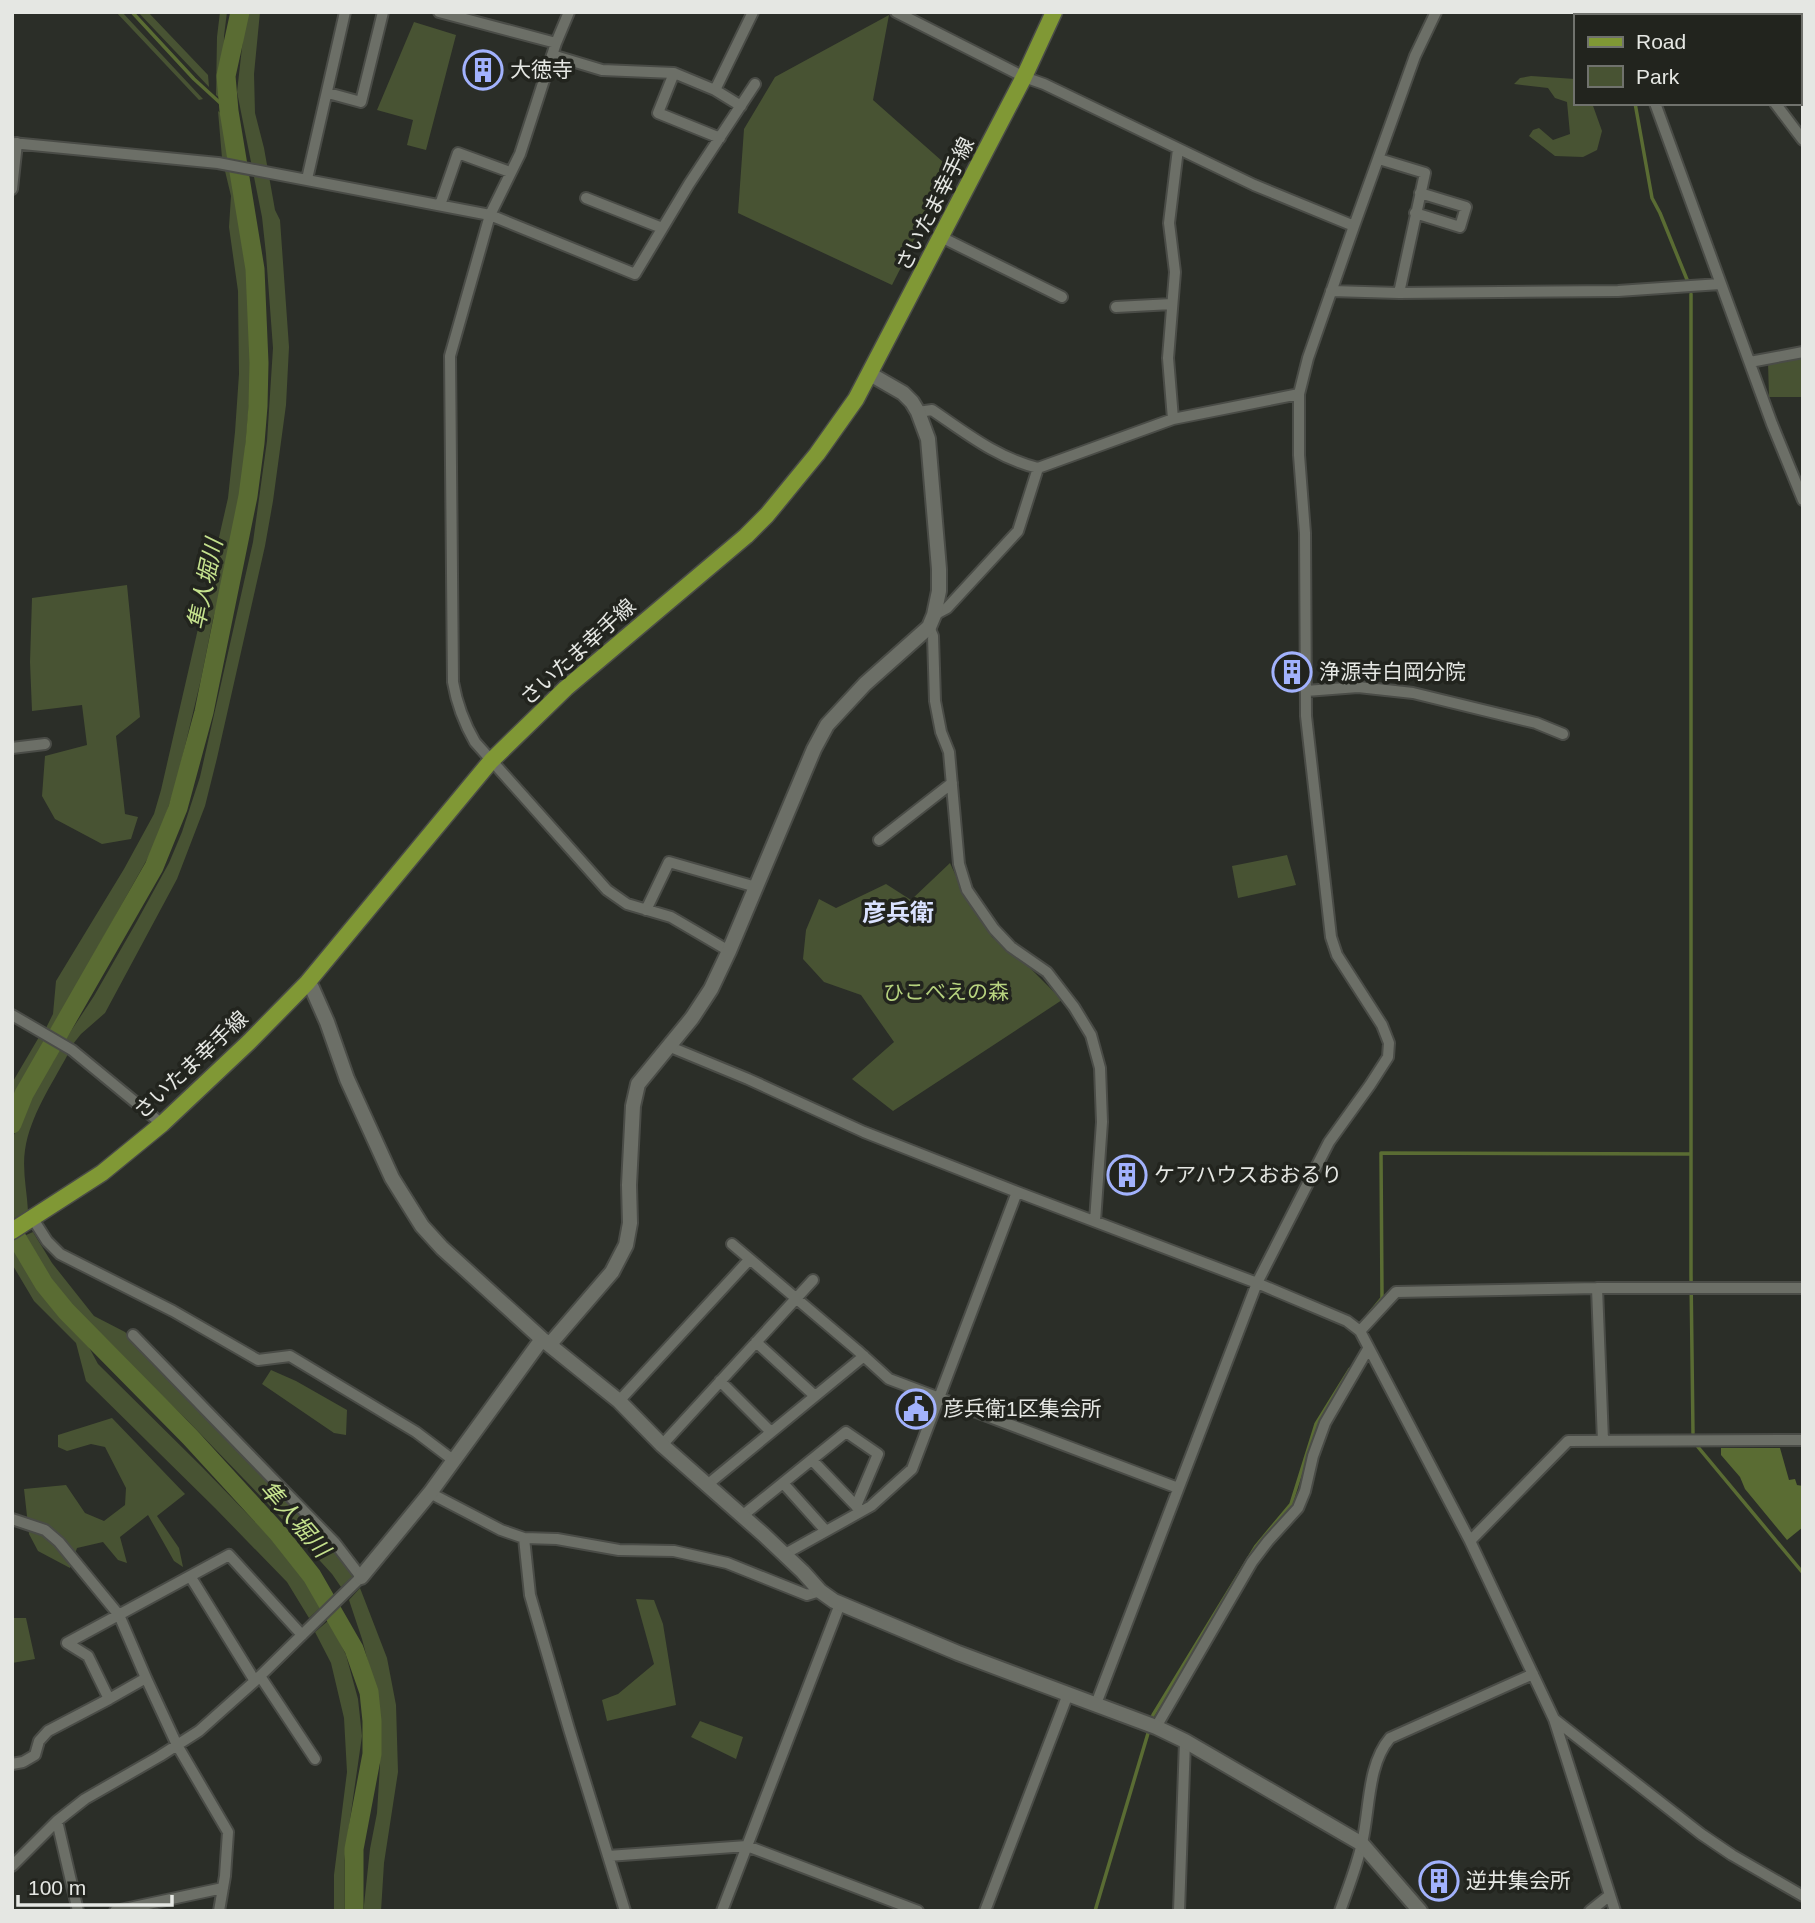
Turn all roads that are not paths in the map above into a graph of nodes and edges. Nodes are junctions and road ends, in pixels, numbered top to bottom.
1 (345, 12) edge
2 (383, 12) edge
3 (439, 12) edge
4 (569, 12) edge
5 (753, 12) edge
6 (896, 12) edge
7 (1054, 12) edge
8 (1436, 12) edge
9 (556, 43) junction
10 (552, 55) junction
11 (674, 73) junction
12 (1024, 77) junction
13 (755, 84) dead end
14 (715, 90) junction
15 (328, 93) junction
16 (1656, 105) edge
17 (1777, 105) edge
18 (741, 106) junction
19 (720, 138) junction
20 (1803, 140) edge
21 (15, 143) edge
22 (1178, 149) junction
23 (1379, 159) junction
24 (510, 172) junction
25 (307, 179) junction
26 (12, 190) edge
27 (1420, 193) junction
28 (586, 198) dead end
29 (440, 205) junction
30 (1415, 213) junction
31 (490, 215) junction
32 (1354, 226) junction
33 (662, 228) junction
34 (941, 237) junction
35 (1720, 284) junction
36 (1331, 291) junction
37 (1399, 293) junction
38 (1062, 296) dead end
39 (1172, 304) junction
40 (1116, 307) dead end
41 (1803, 352) edge
42 (1750, 362) junction
43 (870, 374) junction
44 (1299, 394) junction
45 (918, 412) junction
46 (1173, 419) junction
47 (1038, 468) junction
48 (1799, 479) edge
49 (1803, 500) edge
50 (931, 621) junction
51 (1306, 691) junction
52 (1563, 733) dead end
53 (45, 744) dead end
54 (12, 748) edge
55 (491, 761) junction
56 (952, 783) junction
57 (879, 840) dead end
58 (756, 887) junction
59 (646, 910) junction
60 (729, 951) junction
61 (307, 983) junction
62 (14, 1018) edge
63 (668, 1046) junction
64 (163, 1124) junction
65 (1017, 1192) junction
66 (33, 1219) junction
67 (1095, 1221) junction
68 (12, 1231) edge
69 (732, 1244) dead end
70 (749, 1260) junction
71 (813, 1280) dead end
72 (1257, 1283) junction
73 (1803, 1288) edge
74 (1597, 1289) junction
75 (796, 1299) junction
76 (1360, 1331) junction
77 (133, 1335) dead end
78 (546, 1341) junction
79 (756, 1342) junction
80 (1368, 1349) junction
81 (863, 1356) junction
82 (720, 1381) junction
83 (815, 1396) junction
84 (940, 1399) junction
85 (619, 1401) junction
86 (771, 1432) junction
87 (1803, 1440) edge
88 (1603, 1441) junction
89 (662, 1446) junction
90 (453, 1460) junction
91 (811, 1460) junction
92 (783, 1483) junction
93 (707, 1485) junction
94 (1178, 1489) junction
95 (430, 1493) junction
96 (858, 1509) junction
97 (742, 1516) junction
98 (12, 1519) edge
99 (826, 1531) junction
100 (524, 1538) junction
101 (1470, 1541) junction
102 (785, 1554) junction
103 (190, 1576) junction
104 (361, 1577) junction
105 (820, 1591) junction
106 (841, 1604) junction
107 (118, 1615) junction
108 (306, 1632) junction
109 (1533, 1674) junction
110 (146, 1678) junction
111 (258, 1678) junction
112 (1068, 1694) junction
113 (109, 1699) junction
114 (1096, 1704) junction
115 (1554, 1719) junction
116 (1156, 1727) junction
117 (1185, 1741) junction
118 (177, 1745) junction
119 (314, 1759) dead end
120 (12, 1764) edge
121 (57, 1821) junction
122 (1362, 1844) junction
123 (747, 1846) junction
124 (608, 1856) junction
125 (12, 1866) edge
126 (223, 1888) junction
127 (1611, 1895) junction
128 (1803, 1896) edge
129 (78, 1911) edge
130 (115, 1911) edge
131 (219, 1911) edge
132 (625, 1911) edge
133 (722, 1911) edge
134 (918, 1911) edge
135 (985, 1911) edge
136 (1179, 1911) edge
137 (1340, 1911) edge
138 (1420, 1911) edge
139 (1590, 1911) edge
140 (1615, 1911) edge

1 - 15 street
2 - 15 street
3 - 9 street
4 - 9 street
5 - 14 street
6 - 12 street
7 - 12 main road, さいたま幸手線
8 - 23 street
9 - 10 street
10 - 11 street
10 - 24 street
11 - 14 street
11 - 19 street
12 - 22 street
12 - 34 main road, さいたま幸手線
13 - 18 street
14 - 18 street
15 - 25 street
16 - 35 street
17 - 20 street
18 - 19 street
19 - 33 street
21 - 25 street
21 - 26 street
22 - 32 street
22 - 39 street
23 - 27 street
23 - 32 street
24 - 29 street
24 - 31 street
25 - 29 street
27 - 30 street
27 - 30 street
28 - 33 street
29 - 31 street
30 - 37 street
31 - 33 street
31 - 55 street
32 - 36 street
34 - 38 street
34 - 43 main road, さいたま幸手線
35 - 37 street
35 - 42 street
36 - 37 street
36 - 44 street
39 - 40 street
39 - 46 street
41 - 42 street
42 - 48 street
43 - 45 street
43 - 55 main road, さいたま幸手線
44 - 46 street
44 - 51 street
45 - 47 street
45 - 50 street
46 - 47 street
47 - 50 street
48 - 49 street
50 - 56 street
50 - 58 street
51 - 52 street
51 - 72 street
53 - 54 street
55 - 59 street
55 - 61 main road, さいたま幸手線
56 - 57 street
56 - 67 street
58 - 59 street
58 - 60 street
59 - 60 street
60 - 63 street
61 - 64 main road, さいたま幸手線
61 - 78 street
62 - 64 street
63 - 65 street
63 - 78 street
64 - 66 main road, さいたま幸手線
65 - 67 street
65 - 84 street
66 - 68 main road, さいたま幸手線
66 - 90 street
67 - 72 street
69 - 70 street
70 - 75 street
70 - 85 street
71 - 75 street
72 - 76 street
72 - 94 street
73 - 74 street
74 - 76 street
74 - 88 street
75 - 79 street
75 - 81 street
76 - 80 street
77 - 104 street
78 - 85 street
78 - 90 street
79 - 82 street
79 - 83 street
80 - 101 street
80 - 116 street
81 - 83 street
81 - 84 street
82 - 86 street
82 - 89 street
83 - 86 street
84 - 94 street
84 - 96 street
85 - 89 street
86 - 93 street
87 - 88 street
88 - 101 street
89 - 93 street
90 - 95 street
91 - 92 street
91 - 96 street
91 - 96 street
92 - 97 street
92 - 99 street
93 - 97 street
94 - 114 street
95 - 100 street
95 - 104 street
96 - 99 street
97 - 102 street
98 - 107 street
99 - 102 street
100 - 105 street
100 - 124 street
101 - 109 street
102 - 105 street
103 - 107 street
103 - 108 street
103 - 111 street
104 - 108 street
105 - 106 street
106 - 112 street
106 - 123 street
107 - 110 street
107 - 113 street
108 - 111 street
109 - 115 street
109 - 122 street
110 - 113 street
110 - 118 street
111 - 118 street
111 - 119 street
112 - 114 street
112 - 135 street
113 - 120 street
114 - 116 street
115 - 127 street
115 - 128 street
116 - 117 street
117 - 122 street
117 - 136 street
118 - 121 street
118 - 126 street
121 - 125 street
121 - 129 street
122 - 137 street
122 - 138 street
123 - 124 street
123 - 133 street
123 - 134 street
124 - 132 street
126 - 130 street
126 - 131 street
127 - 139 street
127 - 140 street

